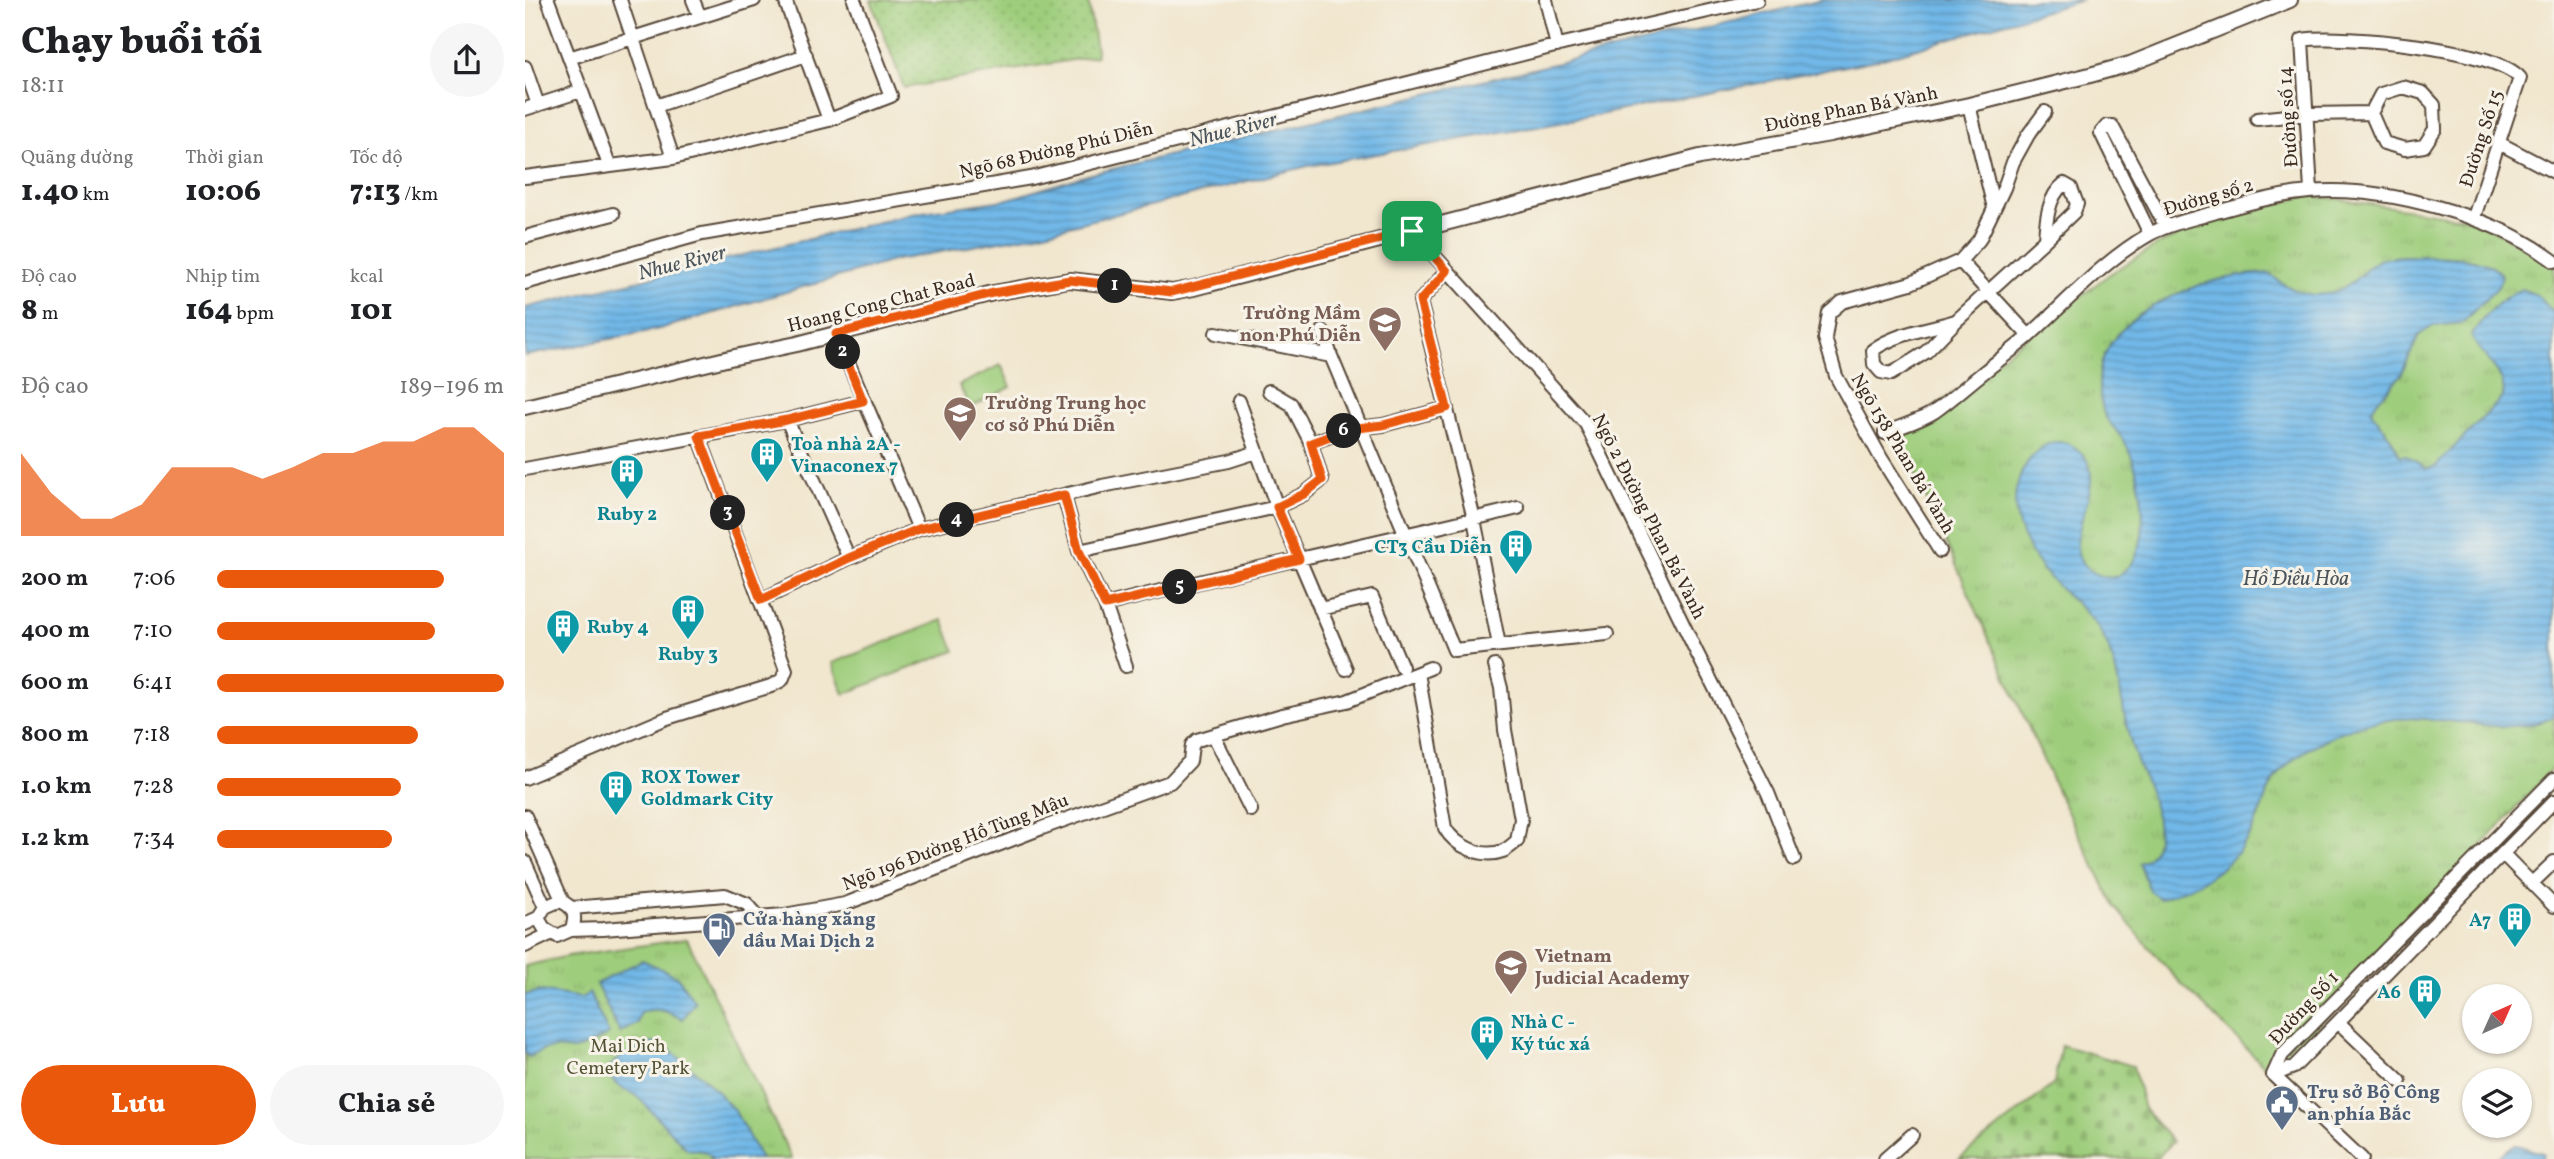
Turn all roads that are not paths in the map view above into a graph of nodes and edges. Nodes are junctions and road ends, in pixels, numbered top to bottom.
1 (548, 0) edge
2 (620, 0) edge
3 (694, 0) edge
4 (754, 0) edge
5 (785, 0) edge
6 (854, 0) edge
7 (1546, 0) edge
8 (1757, 0) edge
9 (2290, 0) edge
10 (700, 17) junction
11 (634, 38) junction
12 (2393, 43) joint
13 (1557, 46) junction
14 (806, 55) junction
15 (569, 58) junction
16 (525, 67) edge
17 (581, 91) junction
18 (1969, 105) junction
19 (656, 106) junction
20 (531, 107) edge
21 (2045, 112) dead end
22 (2371, 113) junction
23 (2307, 114) junction
24 (2257, 119) dead end
25 (829, 120) junction
26 (2499, 143) junction
27 (673, 158) junction
28 (609, 165) junction
29 (2554, 172) edge
30 (525, 177) edge
31 (2311, 191) junction
32 (1994, 208) junction
33 (613, 214) dead end
34 (2474, 217) junction
35 (2166, 227) junction
36 (1412, 231) junction
37 (2150, 234) junction
38 (525, 237) edge
39 (2045, 240) dead end
40 (1960, 261) junction
41 (2554, 261) edge
42 (1447, 271) junction
43 (525, 283) edge
44 (1989, 291) junction
45 (1956, 321) junction
46 (1323, 331) dead end
47 (1216, 333) dead end
48 (836, 334) junction
49 (2029, 336) junction
50 (1331, 356) junction
51 (1269, 391) dead end
52 (863, 401) junction
53 (1239, 401) dead end
54 (525, 407) edge
55 (1447, 408) junction
56 (787, 420) junction
57 (1361, 428) junction
58 (1885, 433) dead end
59 (699, 436) junction
60 (1311, 443) junction
61 (1257, 453) junction
62 (525, 469) edge
63 (1064, 495) junction
64 (1277, 507) junction
65 (1518, 508) dead end
66 (1474, 519) junction
67 (919, 529) junction
68 (1407, 536) junction
69 (1079, 551) junction
70 (1940, 551) dead end
71 (849, 558) junction
72 (1299, 559) junction
73 (761, 600) junction
74 (1105, 605) junction
75 (1320, 609) junction
76 (1607, 634) dead end
77 (1499, 645) junction
78 (1126, 666) dead end
79 (1495, 666) dead end
80 (1402, 667) dead end
81 (1346, 669) dead end
82 (1214, 736) junction
83 (525, 778) edge
84 (2554, 779) edge
85 (2554, 801) edge
86 (1251, 810) dead end
87 (525, 816) edge
88 (2503, 854) junction
89 (1794, 859) dead end
90 (525, 862) edge
91 (2554, 862) edge
92 (2532, 883) junction
93 (567, 905) junction
94 (2554, 906) edge
95 (541, 912) junction
96 (759, 917) junction
97 (525, 924) edge
98 (571, 930) junction
99 (550, 934) junction
100 (525, 946) edge
101 (2338, 1022) junction
102 (2273, 1074) junction
103 (2400, 1081) dead end
104 (1912, 1135) dead end
105 (1885, 1159) edge
106 (2362, 1159) edge

1 - 15 street
2 - 11 street
3 - 10 street
4 - 10 street
5 - 14 street
6 - 25 street
7 - 13 street
8 - 13 street, Ngõ 68 Đường Phú Diễn
9 - 18 street, Đường Phan Bá Vành
10 - 11 street
11 - 15 street
11 - 19 street
12 - 23 street, Đường số 14
12 - 26 street, Đường Số 15
13 - 43 street, Ngõ 68 Đường Phú Diễn
14 - 19 street
14 - 25 street
15 - 17 street
16 - 20 street
17 - 20 street
17 - 28 street
18 - 32 street
18 - 36 street, Đường Phan Bá Vành
19 - 27 street
21 - 32 street, Ngõ 158 Phan Bá Vành
22 - 22 street
22 - 23 street
23 - 24 street
23 - 31 street, Đường số 14
25 - 27 street
26 - 29 street
26 - 34 street, Đường Số 15
27 - 28 street
28 - 30 street
31 - 34 street, Đường số 2
31 - 35 street, Đường số 2
32 - 40 street, Ngõ 158 Phan Bá Vành
33 - 38 street
34 - 41 street, Đường số 2
35 - 37 street, Đường số 2
35 - 37 street
36 - 42 street, Ngõ 2 Đường Phan Bá Vành
36 - 48 street, Hoang Cong Chat Road
37 - 49 street, Đường số 2
39 - 44 street
40 - 44 street
40 - 70 street, Ngõ 158 Phan Bá Vành
42 - 55 street
42 - 89 street, Ngõ 2 Đường Phan Bá Vành
44 - 45 street
44 - 49 street
45 - 45 street
46 - 50 street
47 - 50 street
48 - 52 street
48 - 54 street, Hoang Cong Chat Road
49 - 58 street, Đường số 2
50 - 57 street
51 - 60 street
52 - 56 street
52 - 67 street
53 - 61 street
55 - 57 street
55 - 66 street
56 - 59 street
56 - 71 street
57 - 60 street
57 - 68 street
59 - 62 street
59 - 73 street
60 - 64 street
61 - 63 street
61 - 64 street
63 - 67 street
63 - 69 street
64 - 69 street
64 - 72 street
65 - 66 street
66 - 68 street
66 - 77 street
67 - 71 street
68 - 72 street
68 - 77 street
69 - 74 street
71 - 73 street
72 - 74 street
72 - 75 street
73 - 83 street
74 - 78 street
75 - 80 street
75 - 81 street
76 - 77 street
79 - 82 street
82 - 86 street
82 - 96 street, Ngõ 196 Đường Hồ Tùng Mậu
84 - 102 street, Đường Số 1
85 - 88 street, Đường Số 1
87 - 93 street
88 - 92 street
88 - 101 street, Đường Số 1
90 - 95 street
91 - 92 street
92 - 94 street
93 - 95 street
93 - 96 street
93 - 98 street
95 - 97 street
95 - 99 street
96 - 98 street, Ngõ 196 Đường Hồ Tùng Mậu
98 - 99 street
99 - 100 street
101 - 102 street, Đường Số 1
101 - 103 street
102 - 106 street
104 - 105 street

